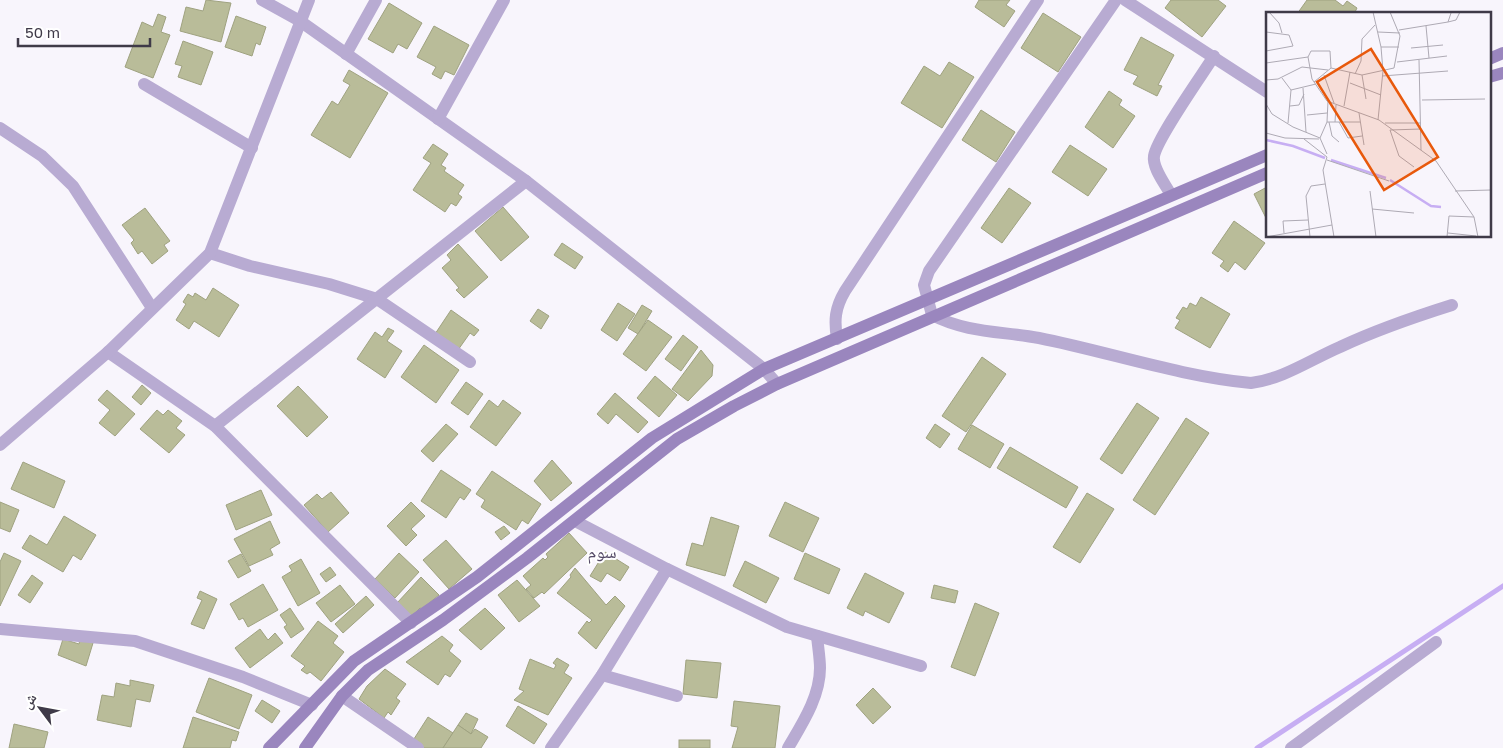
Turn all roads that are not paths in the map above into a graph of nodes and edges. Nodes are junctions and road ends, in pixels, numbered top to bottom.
1 (262, 0) edge
2 (309, 0) edge
3 (376, 0) edge
4 (504, 0) edge
5 (1038, 0) edge
6 (1116, 0) edge
7 (1125, 0) edge
8 (300, 21) junction
9 (1503, 53) edge
10 (346, 54) junction
11 (1214, 56) junction
12 (1490, 59) edge
13 (1503, 72) edge
14 (1490, 77) edge
15 (144, 84) dead end
16 (1266, 91) edge
17 (438, 119) junction
18 (0, 128) edge
19 (252, 148) junction
20 (1266, 155) edge
21 (1266, 173) edge
22 (526, 181) junction
23 (1171, 195) junction
24 (210, 253) junction
25 (377, 299) junction
26 (926, 300) junction
27 (1452, 305) dead end
28 (152, 308) junction
29 (932, 315) junction
30 (837, 339) junction
31 (108, 352) junction
32 (470, 362) dead end
33 (764, 369) junction
34 (777, 384) junction
35 (216, 426) junction
36 (0, 445) edge
37 (575, 521) junction
38 (667, 569) junction
39 (411, 622) junction
40 (0, 629) edge
41 (817, 636) junction
42 (1436, 642) dead end
43 (921, 666) dead end
44 (602, 675) junction
45 (342, 696) junction
46 (676, 696) dead end
47 (312, 705) junction
48 (269, 748) edge
49 (304, 748) edge
50 (418, 748) edge
51 (551, 748) edge
52 (788, 748) edge
53 (1291, 748) edge

1 - 8 street
2 - 8 street
3 - 10 street
4 - 17 street
5 - 30 street
6 - 26 street
7 - 11 street
8 - 10 street
8 - 19 street
9 - 12 main road
10 - 17 street
11 - 16 street
11 - 23 street
13 - 14 main road
15 - 19 street
17 - 22 street
18 - 28 street
19 - 24 street
20 - 23 main road
21 - 29 main road
22 - 25 street
22 - 33 street
23 - 26 main road
24 - 25 street
24 - 28 street
25 - 32 street
25 - 35 street
26 - 29 street
26 - 30 main road
27 - 29 street
28 - 31 street
29 - 34 main road
30 - 33 main road
31 - 35 street
31 - 36 street
33 - 34 street
33 - 39 main road
34 - 37 main road
35 - 39 street
37 - 38 street
37 - 45 main road
38 - 41 street
38 - 44 street
39 - 47 main road
40 - 47 street
41 - 43 street
41 - 52 street
42 - 53 street
44 - 46 street
44 - 51 street
45 - 49 main road
45 - 50 street
47 - 48 main road

